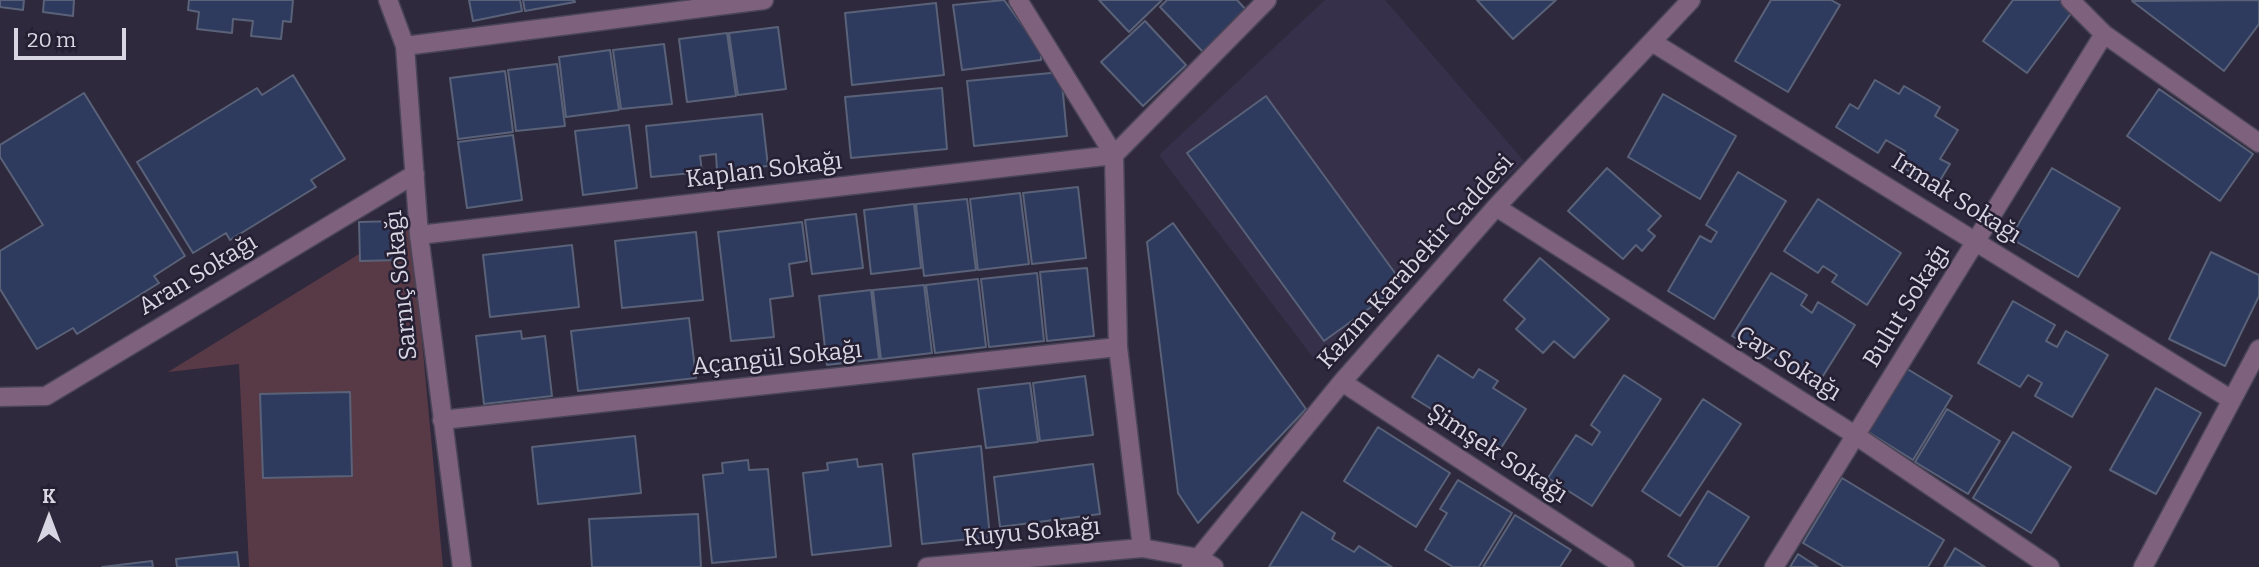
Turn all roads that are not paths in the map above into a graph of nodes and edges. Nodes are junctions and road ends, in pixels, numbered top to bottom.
1 (388, 0) edge
2 (764, 0) edge
3 (1018, 0) edge
4 (1690, 0) edge
5 (2070, 0) edge
6 (1258, 3) edge
7 (2104, 34) junction
8 (1652, 42) junction
9 (405, 46) junction
10 (2259, 143) edge
11 (1114, 155) junction
12 (415, 174) junction
13 (1496, 207) junction
14 (419, 235) junction
15 (1976, 240) junction
16 (1118, 347) junction
17 (2259, 349) edge
18 (1342, 382) junction
19 (0, 397) edge
20 (2232, 400) junction
21 (442, 420) junction
22 (1855, 435) junction
23 (1142, 548) junction
24 (1201, 564) edge
25 (462, 567) edge
26 (927, 567) edge
27 (1625, 567) edge
28 (1773, 567) edge
29 (2050, 567) edge
30 (2143, 567) edge

1 - 9 street, Sarnıç Sokağı
2 - 9 street
3 - 11 street
4 - 8 street, Kazım Karabekir Caddesi
5 - 7 street
6 - 11 street
7 - 10 street
7 - 15 street, Bulut Sokağı
8 - 13 street, Kazım Karabekir Caddesi
8 - 15 street, Irmak Sokağı
9 - 12 street, Sarnıç Sokağı
11 - 14 street, Kaplan Sokağı
11 - 16 street
12 - 14 street, Sarnıç Sokağı
12 - 19 street, Aran Sokağı
13 - 18 street, Kazım Karabekir Caddesi
13 - 22 street, Çay Sokağı
14 - 21 street, Sarnıç Sokağı
15 - 20 street, Irmak Sokağı
15 - 22 street, Bulut Sokağı
16 - 21 street, Açangül Sokağı
16 - 23 street
17 - 20 street
18 - 24 street, Kazım Karabekir Caddesi
18 - 27 street, Şimşek Sokağı
20 - 30 street
21 - 25 street, Sarnıç Sokağı
22 - 28 street, Bulut Sokağı
22 - 29 street, Çay Sokağı
23 - 24 street, Kuyu Sokağı
23 - 26 street, Kuyu Sokağı

